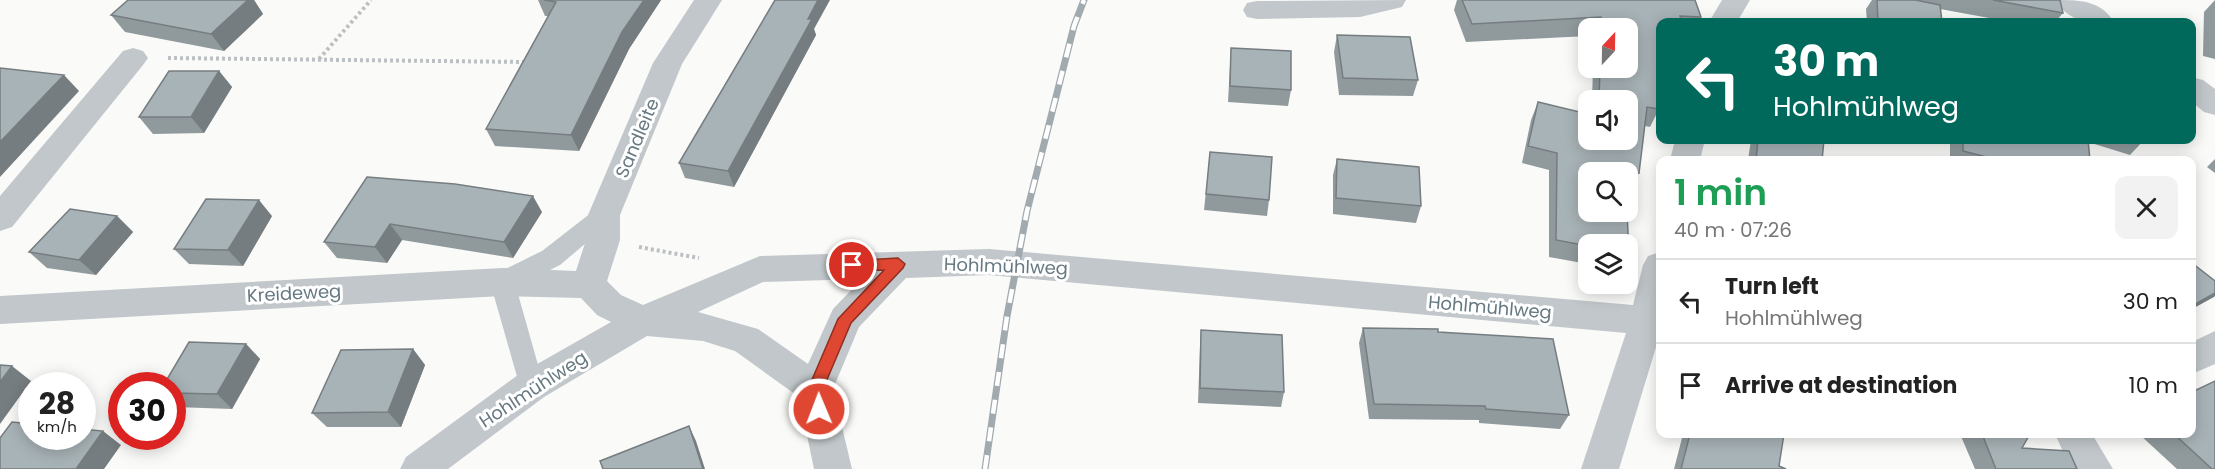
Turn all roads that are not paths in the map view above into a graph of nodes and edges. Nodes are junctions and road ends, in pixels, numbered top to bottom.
1 (708, 0) edge
2 (1392, 0) edge
3 (1736, 0) edge
4 (2069, 0) edge
5 (1257, 10) dead end
6 (1725, 18) edge
7 (2094, 18) edge
8 (133, 58) road end
9 (2196, 90) edge
10 (2215, 103) edge
11 (0, 218) edge
12 (603, 227) junction
13 (898, 264) junction
14 (502, 282) junction
15 (1656, 282) edge
16 (589, 285) junction
17 (0, 310) edge
18 (643, 321) junction
19 (1647, 321) junction
20 (2215, 346) edge
21 (2196, 357) edge
22 (531, 386) junction
23 (815, 389) junction
24 (2076, 438) edge
25 (419, 469) edge
26 (832, 469) edge
27 (1600, 469) edge
28 (2094, 469) edge

1 - 12 street, Sandleite
2 - 5 street
3 - 6 street
4 - 7 street
8 - 11 street
9 - 10 street
12 - 14 lane
12 - 16 street, Sandleite
13 - 18 street, Hohlmühlweg
13 - 19 street, Hohlmühlweg
13 - 23 street
14 - 16 street, Kreideweg
14 - 17 street, Kreideweg
14 - 22 lane
15 - 19 street
16 - 18 street
18 - 22 street, Hohlmühlweg
18 - 23 street
19 - 27 street
20 - 21 street
22 - 25 street, Hohlmühlweg
23 - 26 street
24 - 28 street

